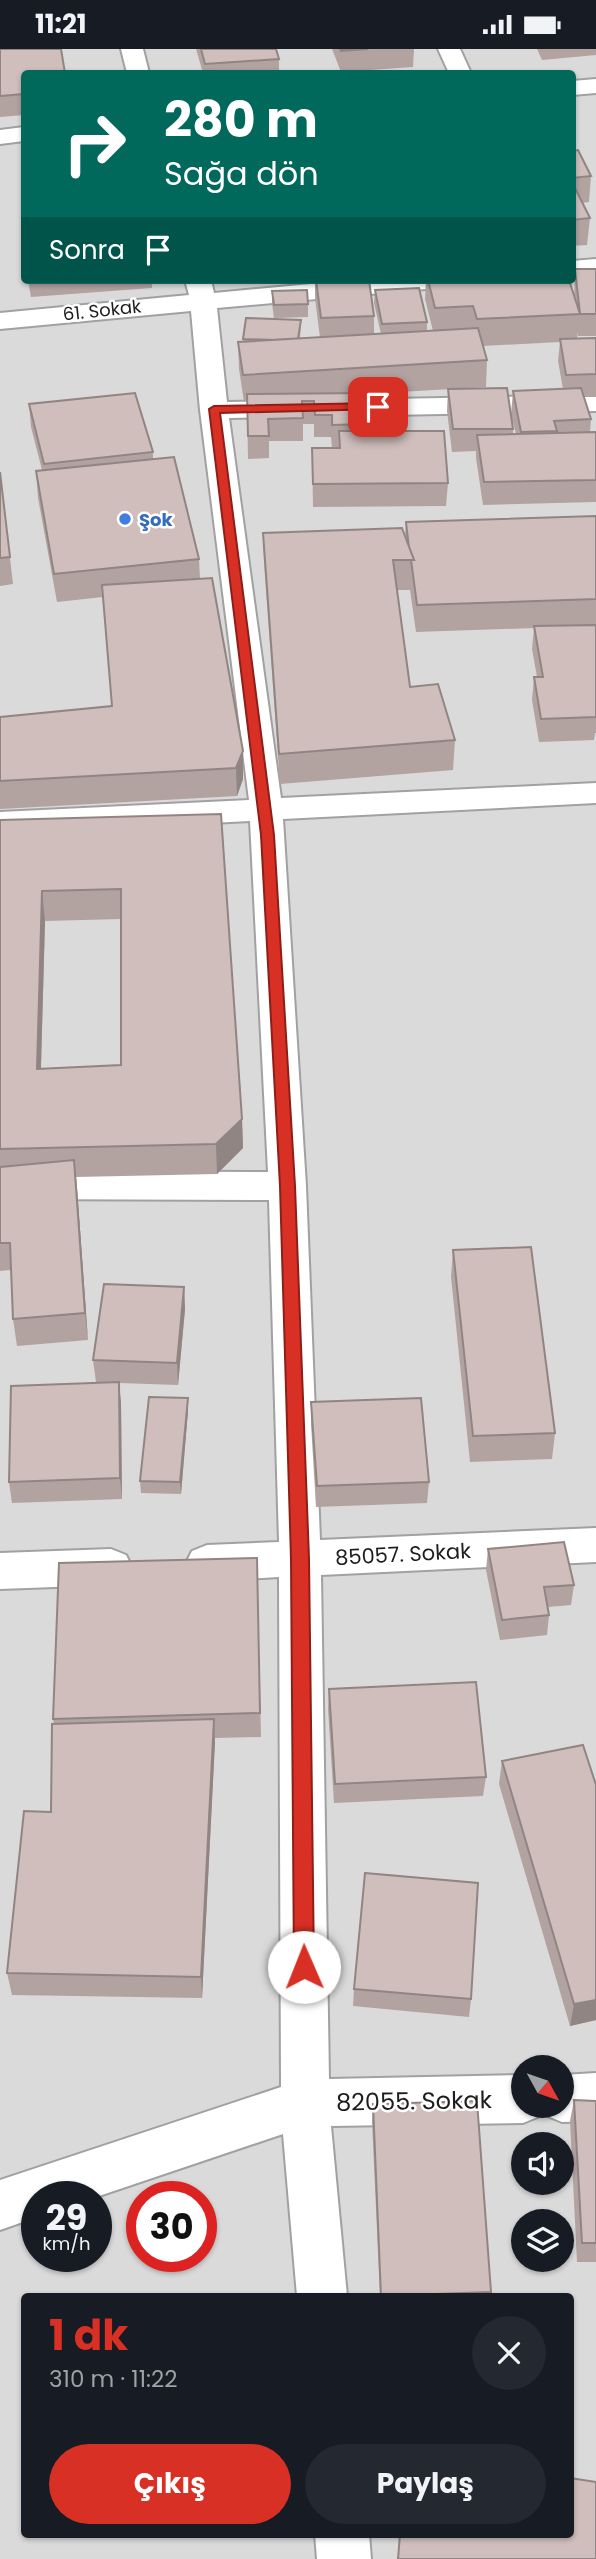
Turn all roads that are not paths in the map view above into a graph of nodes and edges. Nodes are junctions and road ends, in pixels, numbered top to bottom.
1 (132, 49) edge
2 (449, 49) edge
3 (137, 70) edge
4 (459, 70) edge
5 (596, 86) edge
6 (576, 88) edge
7 (21, 134) edge
8 (0, 137) edge
9 (596, 267) edge
10 (576, 268) edge
11 (342, 284) edge
12 (200, 290) edge
13 (0, 320) edge
14 (596, 403) edge
15 (214, 409) junction
16 (596, 793) edge
17 (266, 809) junction
18 (0, 823) edge
19 (0, 1185) edge
20 (287, 1186) junction
21 (596, 1545) edge
22 (300, 1559) junction
23 (0, 1571) edge
24 (596, 2097) edge
25 (574, 2098) edge
26 (511, 2099) edge
27 (306, 2103) junction
28 (0, 2205) edge
29 (322, 2293) edge
30 (342, 2538) edge
31 (344, 2559) edge

1 - 3 street
2 - 4 street
5 - 6 street
7 - 8 street
9 - 10 street
11 - 12 street, 61. Sokak
12 - 13 street, 61. Sokak
12 - 15 street
14 - 15 street
15 - 17 street
16 - 17 street
17 - 18 street
17 - 20 street
19 - 20 street
20 - 22 street
21 - 22 street, 85057. Sokak
22 - 23 street, 85057. Sokak
22 - 27 street
24 - 25 street
26 - 27 street, 82055. Sokak
27 - 28 street, 82055. Sokak
27 - 29 street
30 - 31 street

